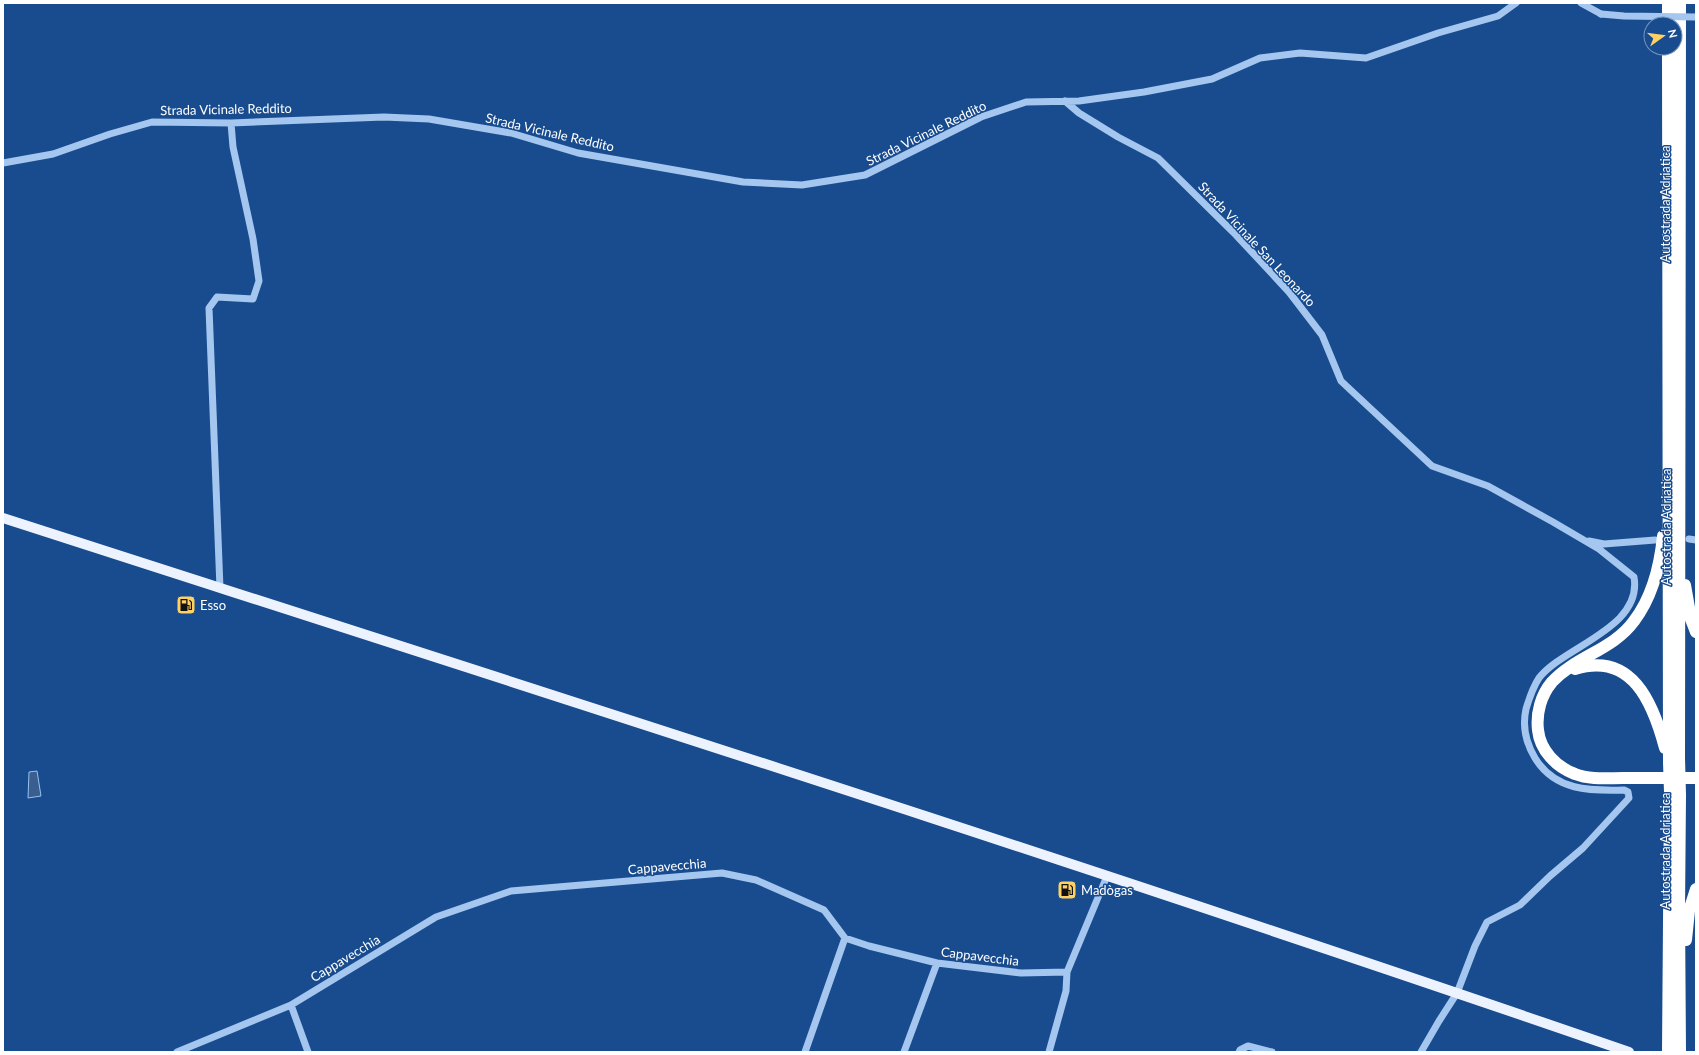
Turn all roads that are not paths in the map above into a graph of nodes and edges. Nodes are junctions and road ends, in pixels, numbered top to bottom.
1 (1516, 3) edge
2 (1581, 3) edge
3 (1668, 3) edge
4 (1680, 3) edge
5 (1668, 16) edge
6 (1696, 17) edge
7 (1668, 56) edge
8 (1065, 101) junction
9 (231, 123) junction
10 (3, 162) edge
11 (1669, 493) junction
12 (1680, 512) junction
13 (3, 518) edge
14 (1585, 540) junction
15 (1655, 540) dead end
16 (220, 588) junction
17 (1696, 632) edge
18 (1560, 676) junction
19 (1674, 760) junction
20 (1696, 778) edge
21 (1675, 794) junction
22 (1107, 876) junction
23 (1696, 889) edge
24 (845, 938) junction
25 (937, 964) junction
26 (1067, 972) junction
27 (1458, 993) junction
28 (291, 1005) junction
29 (1681, 1019) junction
30 (1668, 1046) edge
31 (177, 1052) edge
32 (308, 1052) edge
33 (805, 1052) edge
34 (904, 1052) edge
35 (1050, 1052) edge
36 (1239, 1052) edge
37 (1272, 1052) edge
38 (1421, 1052) edge
39 (1629, 1052) edge
40 (1680, 1052) edge

1 - 8 street, Strada Vicinale Reddito
2 - 6 street, bridge
3 - 5 highway
4 - 12 highway, Autostrada Adriatica
7 - 11 highway, Autostrada Adriatica
8 - 9 street, Strada Vicinale Reddito
8 - 14 street, Strada Vicinale San Leonardo
9 - 10 street, Strada Vicinale Reddito
9 - 16 street
11 - 18 highway
11 - 19 highway, Autostrada Adriatica
12 - 17 highway
12 - 19 highway, Autostrada Adriatica
13 - 16 main road
14 - 15 street, Strada Vicinale San Leonardo
14 - 27 street, Strada Vicinale San Leonardo
16 - 22 main road
18 - 19 highway
18 - 20 highway
19 - 21 highway, Autostrada Adriatica, bridge
21 - 29 highway, Autostrada Adriatica
21 - 30 highway, Autostrada Adriatica
22 - 26 street
22 - 27 main road
23 - 29 highway
24 - 25 street, Cappavecchia
24 - 28 street, Cappavecchia
24 - 33 street
25 - 26 street, Cappavecchia
25 - 34 street
26 - 35 street
27 - 38 street
27 - 39 main road
28 - 31 street, Cappavecchia
28 - 32 street
29 - 40 highway, Autostrada Adriatica
36 - 37 street

